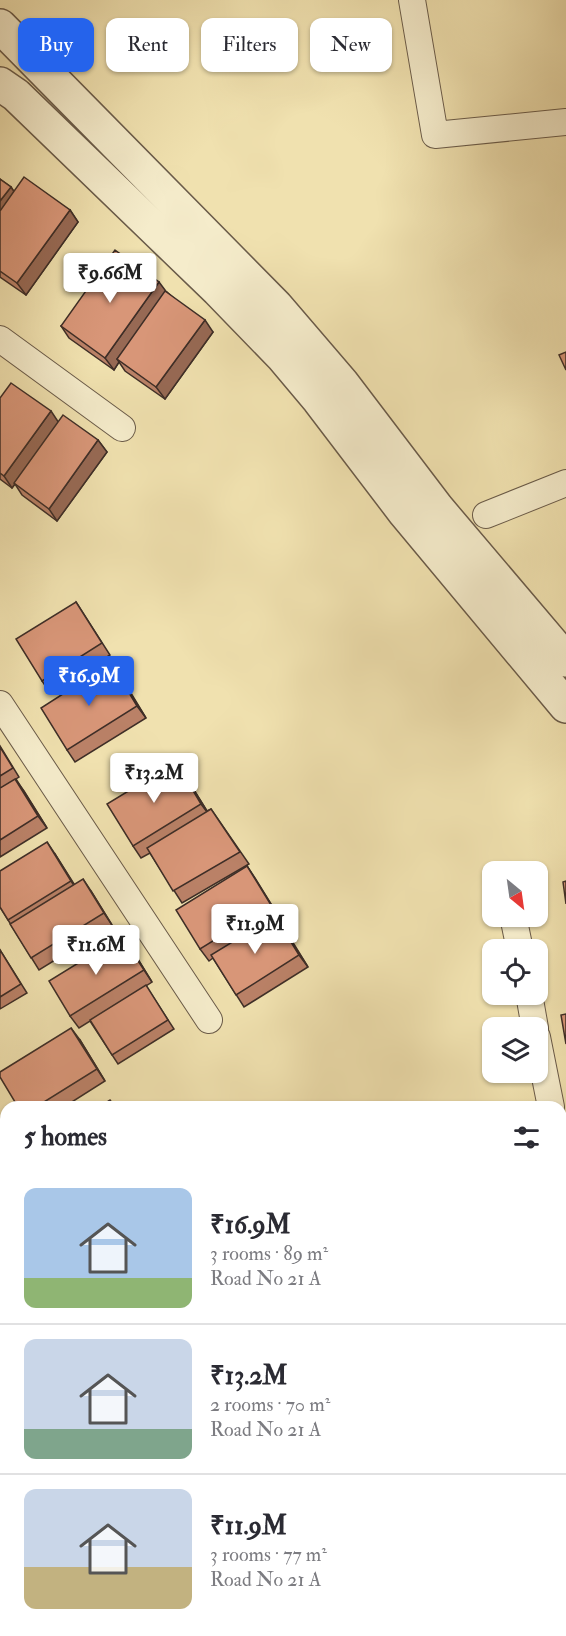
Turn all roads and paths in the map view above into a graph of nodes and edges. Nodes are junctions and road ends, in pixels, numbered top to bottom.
1 (412, 0) edge
2 (0, 26) edge
3 (0, 84) edge
4 (566, 122) edge
5 (0, 339) edge
6 (122, 428) dead end
7 (566, 483) edge
8 (486, 514) dead end
9 (566, 660) edge
10 (0, 704) edge
11 (566, 706) edge
12 (210, 1020) dead end
13 (546, 1083) edge
14 (550, 1101) edge

1 - 4 street
2 - 9 street
3 - 11 street
5 - 6 street
7 - 8 street
10 - 12 street
13 - 14 street

